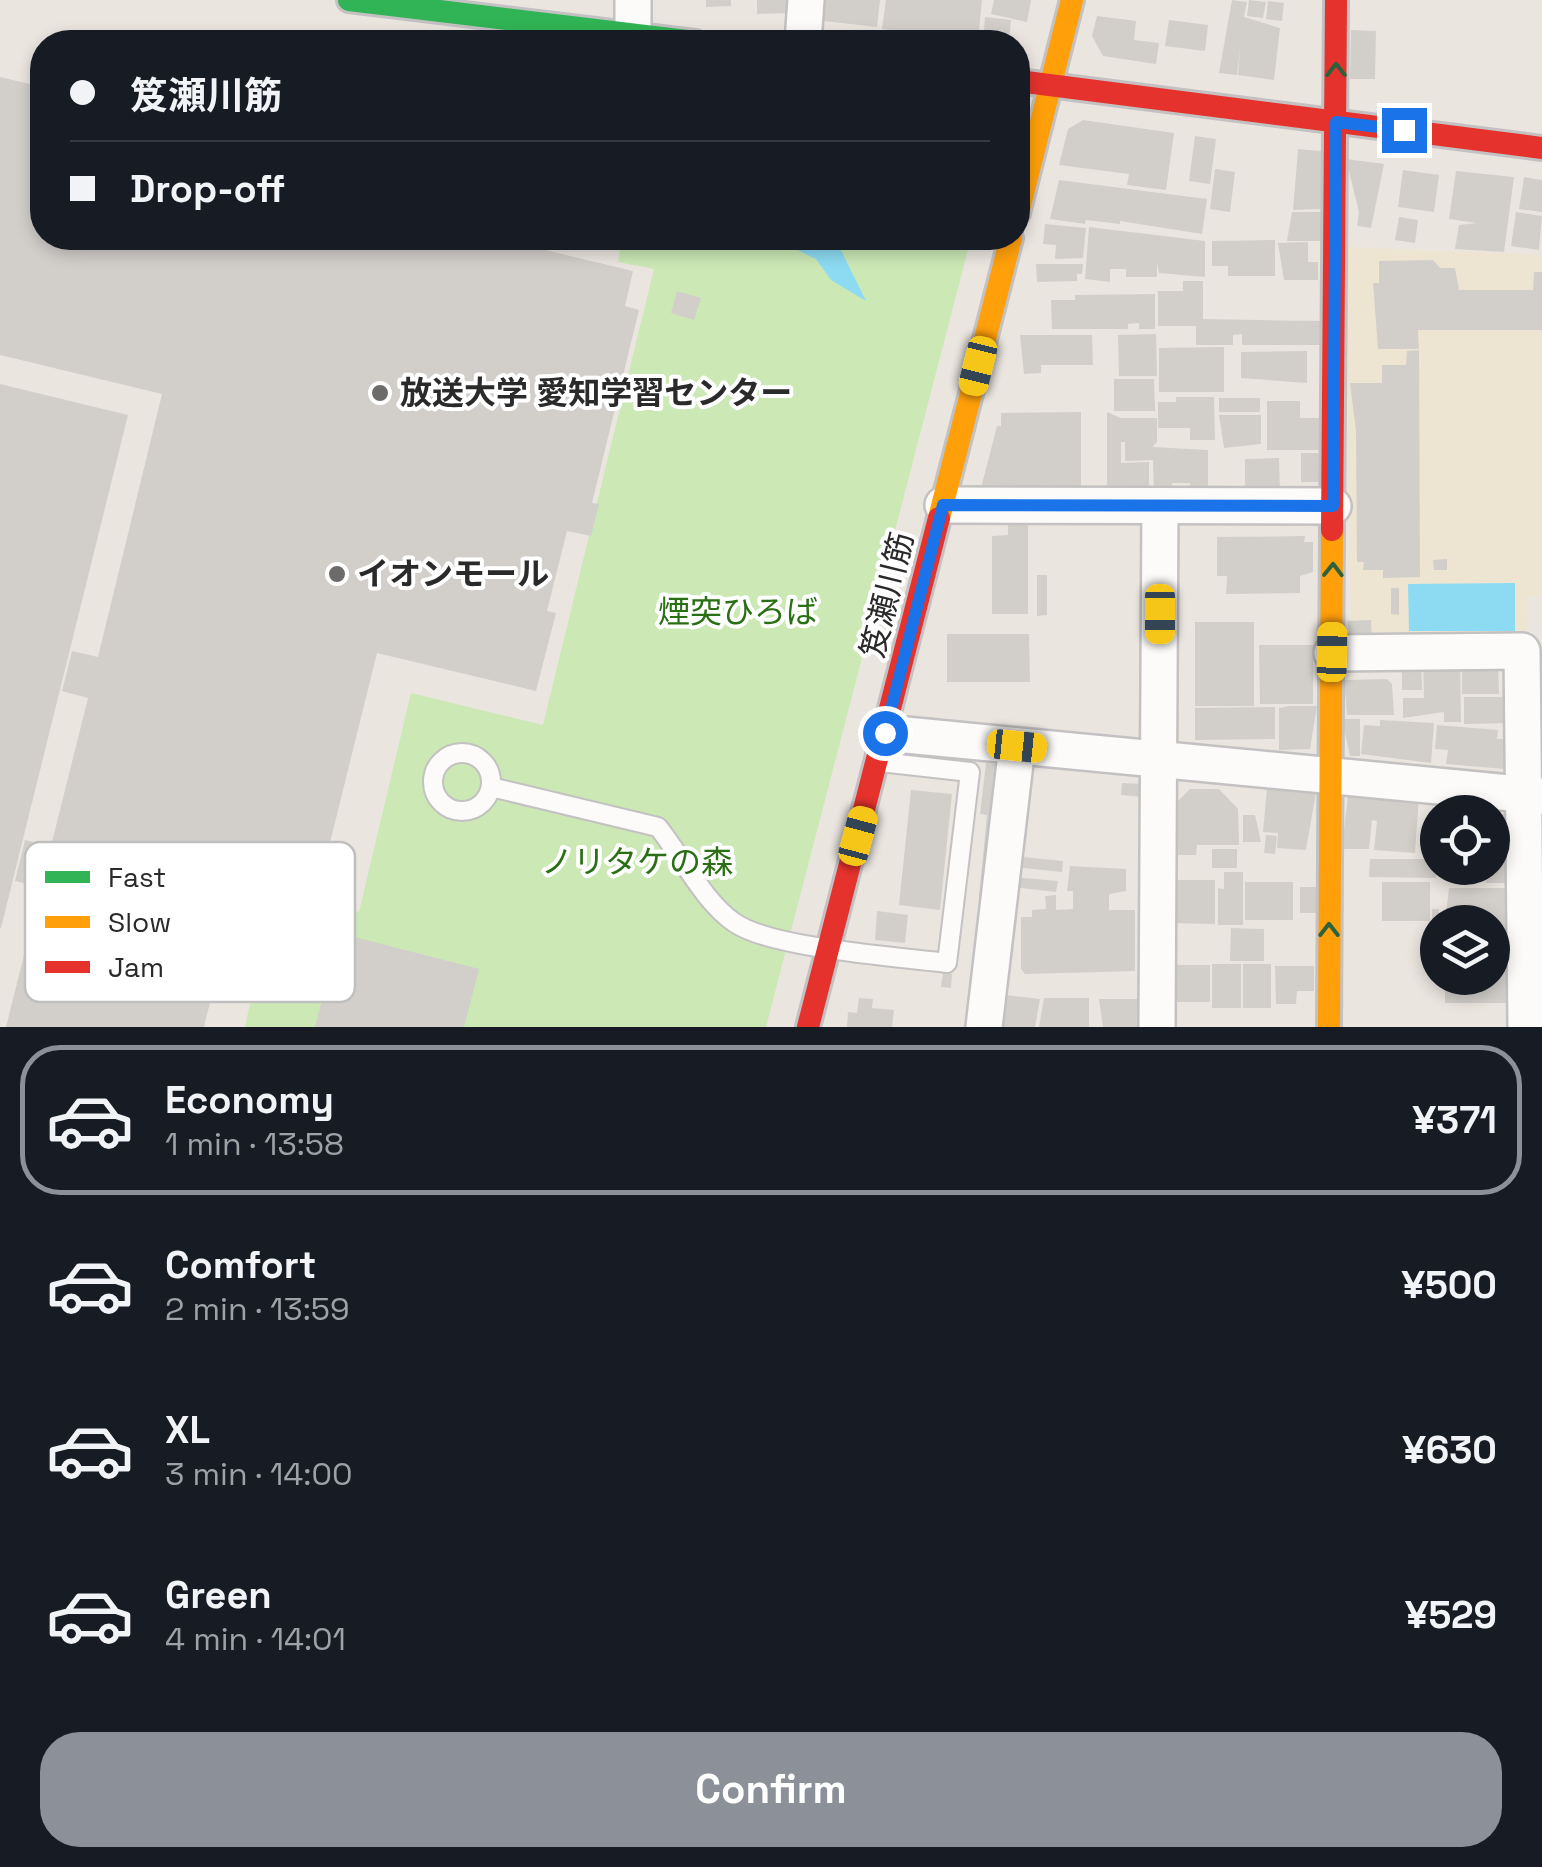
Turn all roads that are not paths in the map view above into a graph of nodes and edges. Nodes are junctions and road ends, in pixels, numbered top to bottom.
1 (349, 0) edge
2 (806, 0) edge
3 (1072, 0) edge
4 (1336, 0) edge
5 (633, 18) edge
6 (664, 30) edge
7 (804, 30) edge
8 (1030, 82) edge
9 (1050, 85) junction
10 (1336, 122) junction
11 (1542, 148) edge
12 (1030, 164) edge
13 (1008, 250) edge
14 (943, 505) junction
15 (1160, 506) junction
16 (1333, 506) junction
17 (1332, 652) junction
18 (1017, 746) junction
19 (882, 747) junction
20 (1161, 760) junction
21 (1331, 776) junction
22 (491, 787) dead end
23 (1534, 795) edge
24 (829, 948) junction
25 (808, 1027) edge
26 (984, 1027) edge
27 (1157, 1027) edge
28 (1329, 1027) edge
29 (1526, 1027) edge

1 - 5 street
2 - 7 street
3 - 9 street
10 -> 4 street
5 - 6 street
8 - 9 street
9 - 10 street
9 - 12 street
10 - 11 street
10 - 16 street
13 - 14 street, 笈瀬川筋
14 - 15 street
14 - 19 street, 笈瀬川筋
15 - 16 street
15 - 20 street
17 -> 16 street
17 - 21 street
17 - 23 street
18 - 19 street
18 - 20 street
18 - 26 street
19 - 24 street, 笈瀬川筋
19 - 24 lane
20 - 21 street
20 - 27 street
21 - 23 street
28 -> 21 street
22 - 24 lane
23 - 29 street
24 - 25 street, 笈瀬川筋

